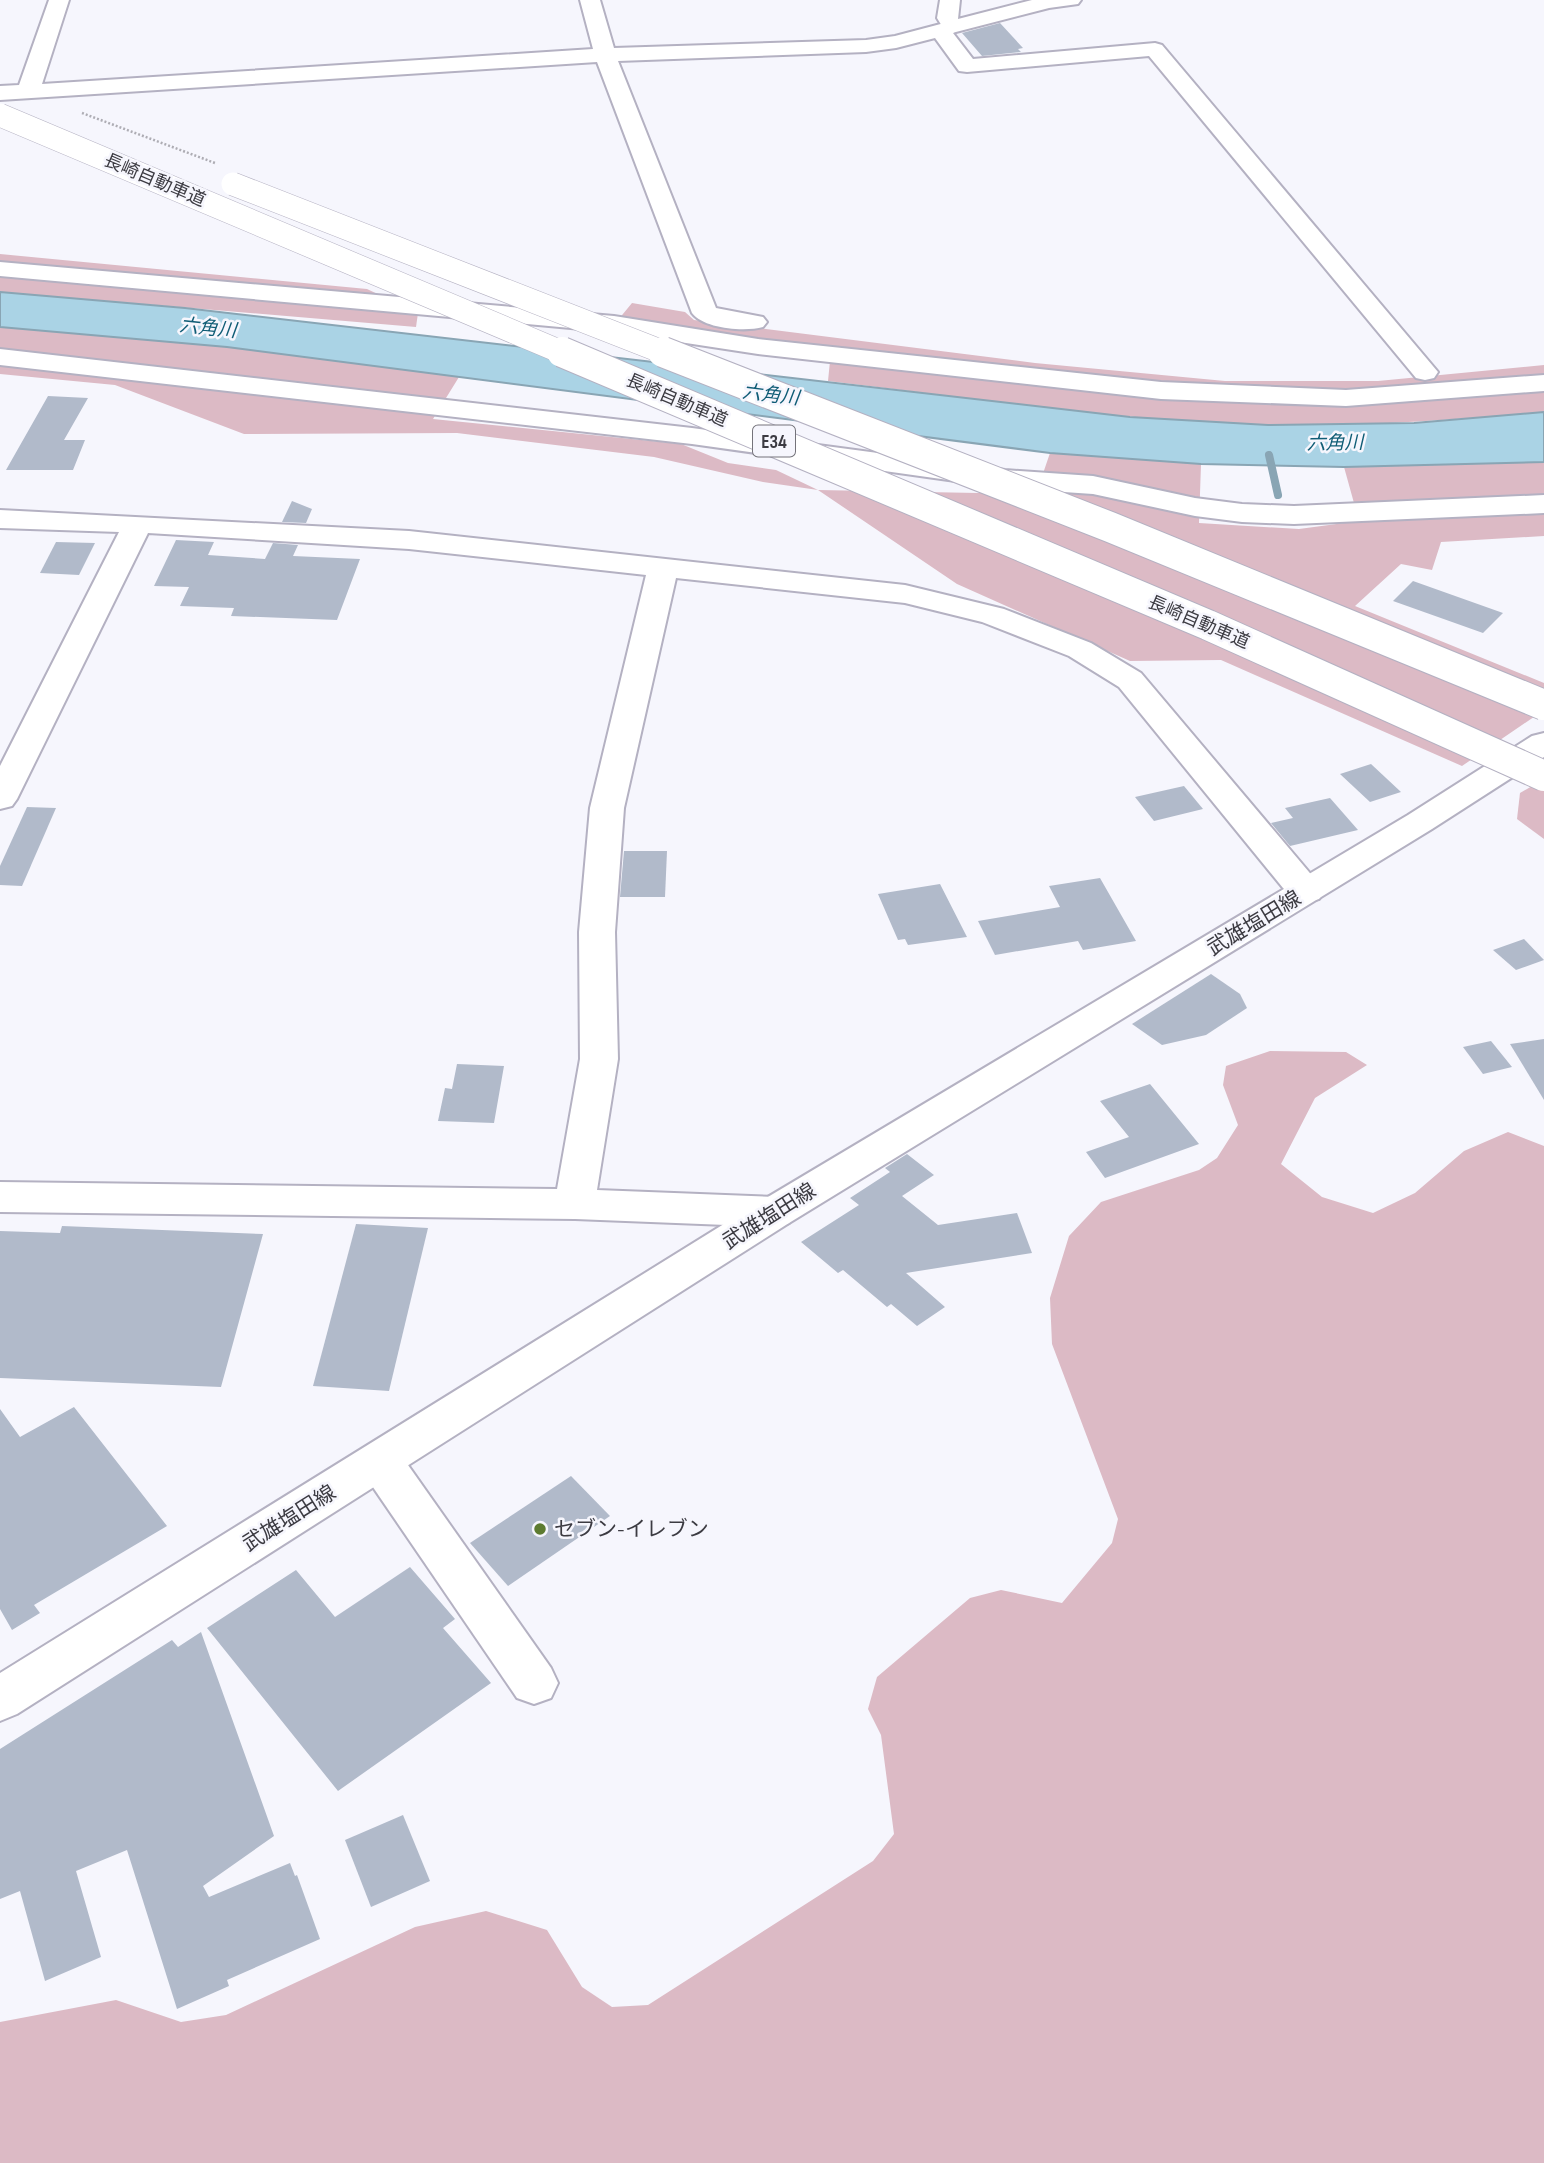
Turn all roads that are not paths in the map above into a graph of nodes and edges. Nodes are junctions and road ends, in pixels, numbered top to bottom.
1 (59, 0) edge
2 (590, 0) edge
3 (950, 0) edge
4 (1071, 0) edge
5 (946, 28) junction
6 (605, 55) junction
7 (28, 92) junction
8 (0, 93) edge
9 (0, 115) edge
10 (180, 164) dead end
11 (211, 169) road end
12 (0, 269) edge
13 (0, 357) edge
14 (1544, 383) edge
15 (1544, 504) edge
16 (0, 519) edge
17 (138, 524) junction
18 (663, 568) junction
19 (1544, 705) edge
20 (1544, 743) edge
21 (1544, 776) edge
22 (0, 799) edge
23 (1307, 891) junction
24 (0, 1197) edge
25 (575, 1204) junction
26 (775, 1212) junction
27 (380, 1461) junction
28 (534, 1683) dead end
29 (0, 1699) edge

1 - 7 main road
2 - 6 main road
3 - 5 main road
4 - 5 main road
5 - 6 main road
5 - 6 main road
6 - 7 main road
7 - 8 main road
8 - 10 main road, 長崎自動車道
9 - 21 main road, 長崎自動車道 / E34, bridge
11 - 19 main road, 長崎自動車道 / E34, bridge
12 - 14 main road
13 - 15 main road
16 - 17 main road
17 - 18 main road
17 - 22 main road
18 - 23 main road
18 - 25 main road
20 - 23 main road, 武雄塩田線
23 - 26 main road, 武雄塩田線
24 - 25 main road
25 - 26 main road
26 - 27 main road, 武雄塩田線
27 - 28 main road
27 - 29 main road, 武雄塩田線

